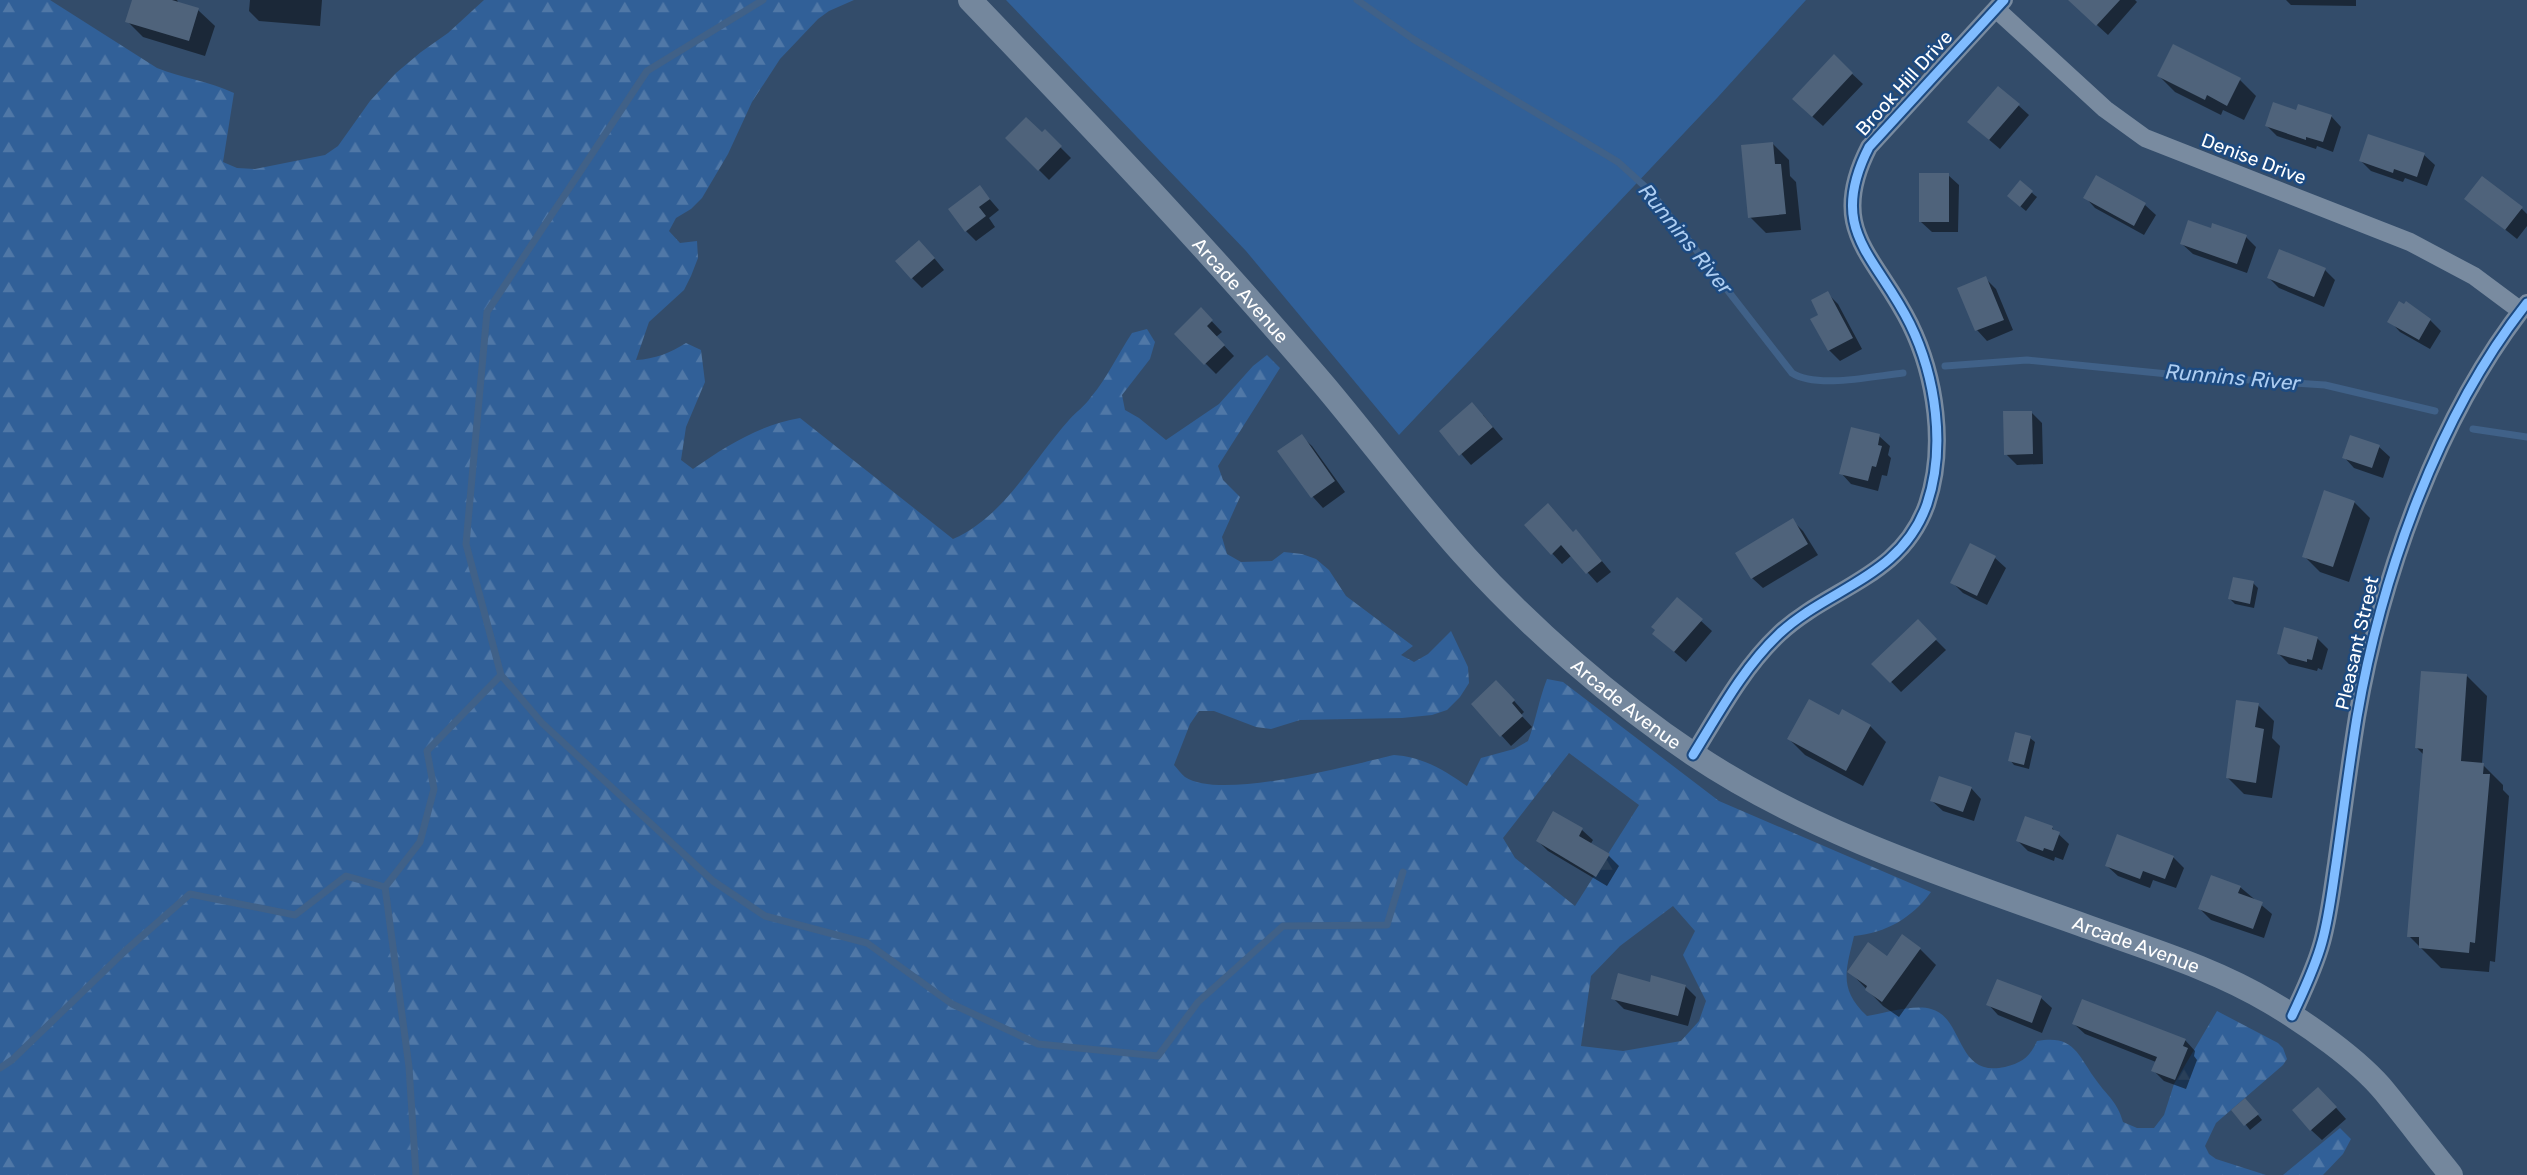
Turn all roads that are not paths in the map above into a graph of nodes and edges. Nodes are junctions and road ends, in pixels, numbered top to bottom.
1 (970, 0) edge
2 (2000, 5) edge
3 (2524, 307) edge
4 (1693, 755) junction
5 (2292, 1016) junction
6 (2451, 1175) edge

1 - 4 main road, Arcade Avenue
2 - 3 street, Denise Drive
2 - 4 street, Brook Hill Drive
3 - 5 street, Pleasant Street
4 - 5 main road, Arcade Avenue
5 - 6 main road, Arcade Avenue

